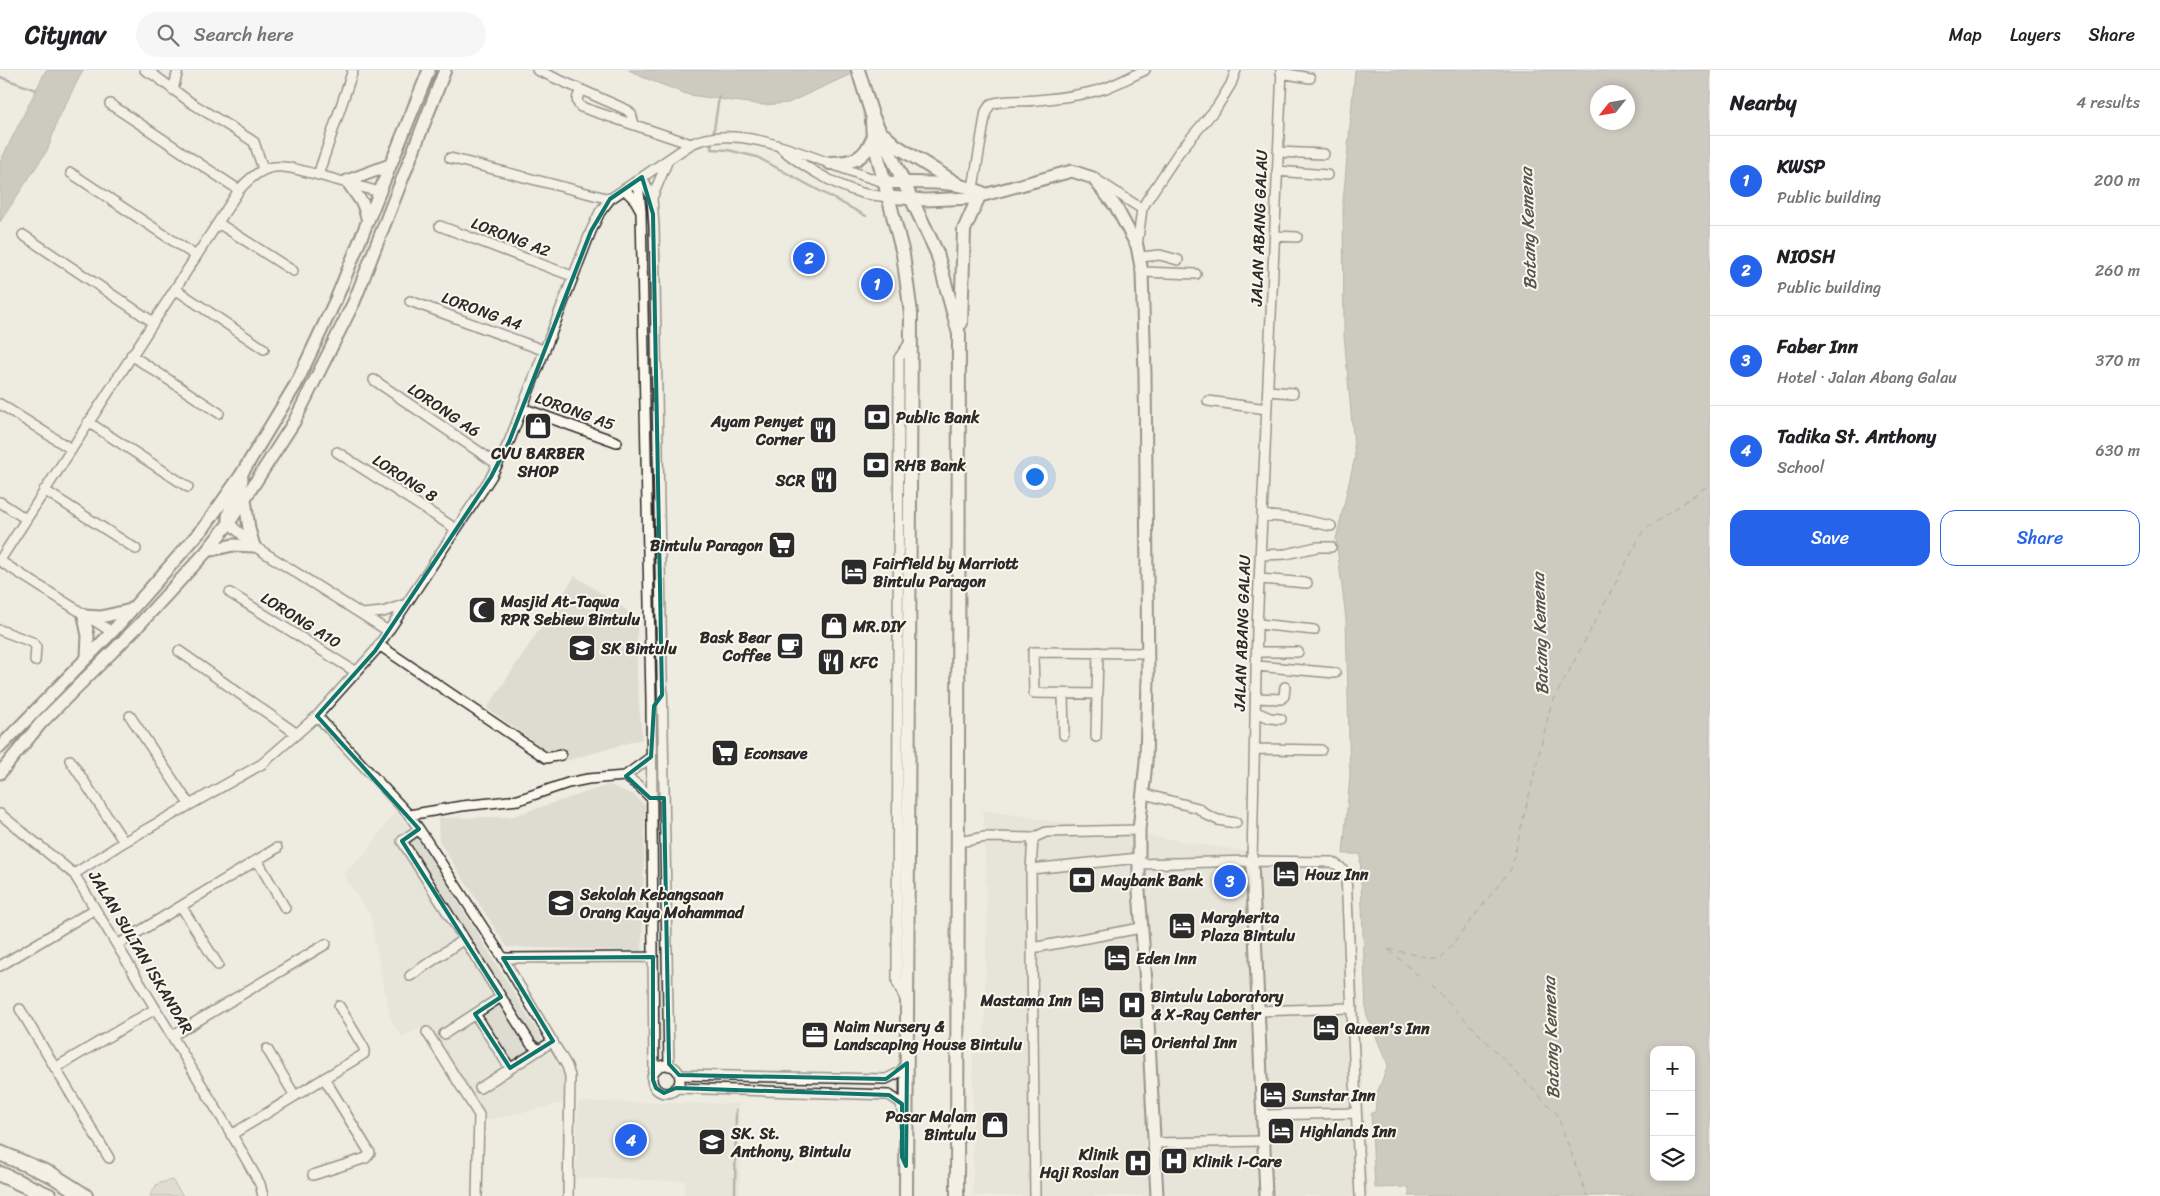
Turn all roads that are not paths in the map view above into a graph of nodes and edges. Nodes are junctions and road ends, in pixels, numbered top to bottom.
1 (145, 70) edge
2 (178, 70) edge
3 (353, 70) edge
4 (429, 70) edge
5 (445, 70) edge
6 (537, 70) edge
7 (1145, 70) edge
8 (1236, 70) edge
9 (1282, 72) edge
10 (859, 73) edge
11 (1310, 78) dead end
12 (173, 90) junction
13 (581, 90) junction
14 (110, 104) dead end
15 (617, 106) junction
16 (612, 119) junction
17 (634, 124) junction
18 (877, 135) junction
19 (690, 144) junction
20 (780, 146) junction
21 (1278, 152) junction
22 (1324, 154) dead end
23 (450, 158) dead end
24 (668, 160) junction
25 (830, 163) junction
26 (390, 165) junction
27 (262, 170) junction
28 (1277, 171) junction
29 (71, 173) dead end
30 (1327, 174) dead end
31 (318, 175) junction
32 (1093, 178) junction
33 (639, 179) junction
34 (347, 181) junction
35 (885, 182) junction
36 (903, 183) junction
37 (958, 185) junction
38 (624, 189) junction
39 (239, 190) junction
40 (379, 192) junction
41 (979, 193) junction
42 (889, 197) junction
43 (610, 198) junction
44 (652, 198) junction
45 (911, 199) junction
46 (1142, 209) junction
47 (641, 211) junction
48 (368, 221) junction
49 (218, 223) junction
50 (383, 226) junction
51 (440, 226) dead end
52 (23, 235) dead end
53 (1275, 236) junction
54 (1297, 237) dead end
55 (1139, 251) junction
56 (196, 256) junction
57 (1178, 260) dead end
58 (293, 271) dead end
59 (1142, 272) junction
60 (1196, 274) dead end
61 (572, 276) junction
62 (174, 289) junction
63 (410, 301) dead end
64 (153, 322) junction
65 (959, 334) junction
66 (264, 349) dead end
67 (543, 350) junction
68 (132, 355) junction
69 (374, 380) dead end
70 (1268, 391) junction
71 (1293, 393) dead end
72 (1208, 401) dead end
73 (0, 404) edge
74 (522, 408) junction
75 (1267, 409) junction
76 (219, 413) dead end
77 (88, 422) junction
78 (617, 442) dead end
79 (71, 449) junction
80 (337, 452) dead end
81 (497, 464) junction
82 (241, 475) junction
83 (188, 487) dead end
84 (44, 490) junction
85 (245, 499) junction
86 (0, 502) edge
87 (1262, 515) junction
88 (26, 518) junction
89 (230, 523) junction
90 (1331, 526) dead end
91 (456, 529) junction
92 (254, 546) junction
93 (1331, 547) dead end
94 (136, 549) dead end
95 (206, 552) junction
96 (1261, 555) junction
97 (0, 561) edge
98 (1260, 579) junction
99 (1307, 583) dead end
100 (230, 593) dead end
101 (406, 604) junction
102 (131, 610) junction
103 (362, 614) junction
104 (84, 616) junction
105 (1258, 624) junction
106 (138, 626) junction
107 (0, 630) edge
108 (1314, 630) dead end
109 (388, 631) junction
110 (112, 632) junction
111 (379, 645) junction
112 (178, 652) dead end
113 (1098, 652) junction
114 (1257, 652) junction
115 (1298, 652) dead end
116 (1148, 653) junction
117 (88, 656) junction
118 (35, 660) dead end
119 (1257, 666) junction
120 (356, 672) junction
121 (1335, 673) dead end
122 (1285, 687) dead end
123 (1063, 694) junction
124 (1098, 694) junction
125 (662, 695) junction
126 (1256, 698) junction
127 (1256, 712) junction
128 (130, 716) dead end
129 (317, 716) junction
130 (1281, 719) dead end
131 (297, 734) junction
132 (1064, 735) dead end
133 (1096, 737) dead end
134 (0, 747) edge
135 (1256, 749) junction
136 (1321, 750) dead end
137 (561, 756) dead end
138 (651, 756) junction
139 (70, 760) dead end
140 (0, 773) edge
141 (625, 776) junction
142 (1144, 794) junction
143 (650, 798) junction
144 (664, 798) junction
145 (189, 804) junction
146 (0, 814) edge
147 (409, 815) junction
148 (1236, 823) dead end
149 (419, 829) junction
150 (1139, 830) junction
151 (1033, 838) junction
152 (124, 842) junction
153 (959, 842) junction
154 (278, 848) dead end
155 (256, 860) junction
156 (1138, 861) junction
157 (1252, 861) junction
158 (1031, 869) junction
159 (74, 874) junction
160 (181, 906) junction
161 (285, 908) dead end
162 (95, 909) junction
163 (1142, 928) junction
164 (464, 939) junction
165 (326, 944) dead end
166 (117, 946) junction
167 (1032, 948) junction
168 (653, 956) junction
169 (503, 958) junction
170 (218, 965) dead end
171 (0, 966) edge
172 (410, 976) dead end
173 (501, 996) junction
174 (339, 1006) dead end
175 (155, 1008) junction
176 (1352, 1008) junction
177 (20, 1009) dead end
178 (1258, 1011) junction
179 (475, 1014) junction
180 (427, 1032) dead end
181 (444, 1034) dead end
182 (172, 1036) junction
183 (553, 1041) junction
184 (266, 1050) dead end
185 (539, 1050) junction
186 (907, 1064) junction
187 (669, 1066) junction
188 (55, 1068) junction
189 (510, 1068) junction
190 (654, 1072) junction
191 (679, 1075) junction
192 (324, 1078) junction
193 (480, 1088) dead end
194 (676, 1088) junction
195 (295, 1096) junction
196 (1356, 1113) junction
197 (1262, 1114) junction
198 (231, 1135) junction
199 (1263, 1141) junction
200 (1156, 1143) junction
201 (0, 1153) edge
202 (109, 1158) dead end
203 (906, 1166) junction
204 (0, 1174) edge
205 (313, 1175) dead end
206 (49, 1196) edge
207 (85, 1196) edge
208 (263, 1196) edge
209 (477, 1196) edge
210 (568, 1196) edge
211 (906, 1196) edge
212 (957, 1196) edge
213 (1035, 1196) edge
214 (1157, 1196) edge
215 (1266, 1196) edge
216 (1360, 1196) edge

1 - 12 street
2 - 12 street
3 - 31 street
4 - 26 street
5 - 50 street
6 - 13 street
7 - 41 street
8 - 46 street
9 - 11 street
9 - 21 street, JALAN ABANG GALAU
10 - 18 main road
12 - 27 street
13 - 15 street
13 - 16 street
14 - 39 street
15 - 16 street
15 - 17 street
16 - 17 street
17 - 19 street
18 - 25 main road
18 - 35 main road
18 - 36 main road
18 - 37 main road
19 - 20 street
19 - 24 street
20 - 25 street
20 - 42 street
21 - 22 street
21 - 28 street, JALAN ABANG GALAU
23 - 43 street
24 - 33 street
24 - 44 street
25 - 35 street
26 - 34 street
26 - 40 street
27 - 31 street
27 - 39 street
28 - 30 street
28 - 53 street, JALAN ABANG GALAU
29 - 56 street
31 - 34 street
32 - 41 street
32 - 46 street
32 - 55 street
33 - 38 street
33 - 44 street
33 - 47 street
34 - 40 street
34 - 48 street
35 - 36 street
35 - 42 main road
36 - 37 street
36 - 45 main road
37 - 41 street
38 - 43 street
38 - 47 street
39 - 49 street
40 - 48 street
40 - 50 street
41 - 45 street
41 - 65 main road
42 - 45 street
42 - 186 main road
43 - 61 street, JALAN SULTAN ISKANDAR
44 - 125 street
45 - 65 main road
46 - 55 street
47 - 138 street
48 - 82 street
49 - 56 street
49 - 58 street
50 - 85 street
51 - 61 street, LORONG A2
52 - 64 street
53 - 54 street
53 - 70 street, JALAN ABANG GALAU
55 - 57 street
55 - 59 street
56 - 62 street
59 - 60 street
59 - 116 street
61 - 67 street, JALAN SULTAN ISKANDAR
62 - 64 street
62 - 66 street
63 - 67 street, LORONG A4
64 - 68 street
65 - 153 main road
67 - 74 street, JALAN SULTAN ISKANDAR
68 - 76 street
68 - 77 street
69 - 81 street, LORONG A6
70 - 71 street
70 - 75 street, JALAN ABANG GALAU
72 - 75 street
73 - 79 street
74 - 78 street, LORONG A5
74 - 81 street, JALAN SULTAN ISKANDAR
75 - 87 street, JALAN ABANG GALAU
77 - 79 street
77 - 83 street
79 - 84 street
80 - 91 street, LORONG 8
81 - 91 street, JALAN SULTAN ISKANDAR
82 - 89 street
82 - 102 street
84 - 88 street
84 - 94 street
85 - 89 street
85 - 92 street
86 - 88 street
87 - 90 street
87 - 96 street, JALAN ABANG GALAU
88 - 97 street
89 - 92 street
89 - 95 street
91 - 101 street, JALAN SULTAN ISKANDAR
92 - 95 street
92 - 103 street
93 - 96 street
95 - 106 street
96 - 98 street, JALAN ABANG GALAU
97 - 104 street
98 - 99 street
98 - 105 street, JALAN ABANG GALAU
100 - 120 street, LORONG A10
101 - 103 street
101 - 109 street, JALAN SULTAN ISKANDAR
102 - 104 street
102 - 110 street
103 - 109 street
104 - 110 street
104 - 117 street
105 - 108 street
105 - 114 street, JALAN ABANG GALAU
106 - 110 street
106 - 140 street
107 - 118 street
109 - 111 street, JALAN SULTAN ISKANDAR
110 - 117 street
111 - 120 street, JALAN SULTAN ISKANDAR
111 - 137 street
112 - 131 street
113 - 116 street
113 - 123 street
113 - 124 street
114 - 115 street
114 - 119 street, JALAN ABANG GALAU
116 - 142 street
117 - 134 street
119 - 121 street
119 - 126 street, JALAN ABANG GALAU
120 - 129 street, JALAN SULTAN ISKANDAR
122 - 126 street
123 - 124 street
123 - 132 street
124 - 133 street
125 - 138 street
125 - 144 street
126 - 127 street, JALAN ABANG GALAU
127 - 130 street
127 - 135 street, JALAN ABANG GALAU
128 - 145 street
129 - 131 street, JALAN SULTAN ISKANDAR
129 - 147 street
131 - 145 street, JALAN SULTAN ISKANDAR
135 - 136 street
135 - 157 street, JALAN ABANG GALAU
138 - 141 street
138 - 143 street
139 - 152 street
141 - 143 street
141 - 147 street
142 - 148 street
142 - 150 street
143 - 144 street
143 - 168 street
144 - 187 street
145 - 152 street, JALAN SULTAN ISKANDAR
146 - 159 street
147 - 149 street
149 - 164 street
149 - 169 street
150 - 151 street
150 - 156 street
151 - 153 street
151 - 158 street
152 - 159 street, JALAN SULTAN ISKANDAR
153 - 212 main road
154 - 155 street
155 - 160 street
155 - 161 street
156 - 157 street
156 - 158 street
156 - 163 street
157 - 176 street
157 - 178 street, JALAN ABANG GALAU
158 - 167 street
159 - 162 street, JALAN SULTAN ISKANDAR
160 - 166 street
160 - 170 street
162 - 166 street, JALAN SULTAN ISKANDAR
162 - 171 street
163 - 167 street
163 - 200 street
164 - 172 street
164 - 173 street
165 - 182 street
166 - 175 street, JALAN SULTAN ISKANDAR
167 - 213 street
168 - 169 street
168 - 190 street
169 - 183 street
173 - 179 street
173 - 185 street
174 - 192 street
175 - 182 street, JALAN SULTAN ISKANDAR
175 - 188 street
176 - 178 street
176 - 196 street
177 - 188 street
178 - 197 street, JALAN ABANG GALAU
179 - 181 street
179 - 189 street
180 - 209 street
182 - 198 street, JALAN SULTAN ISKANDAR
183 - 185 street
183 - 210 street
184 - 195 street
185 - 189 street
186 - 191 street
186 - 203 main road
187 - 190 street
187 - 191 street
188 - 202 street
189 - 193 street
190 - 194 street
191 - 194 street
192 - 195 street
192 - 205 street
194 - 203 street
195 - 198 street
196 - 197 street
196 - 216 street
197 - 199 street, JALAN ABANG GALAU
198 - 208 street, JALAN SULTAN ISKANDAR
199 - 200 street
199 - 215 street, JALAN ABANG GALAU
200 - 214 street
201 - 207 main road
203 - 211 main road
204 - 206 main road

